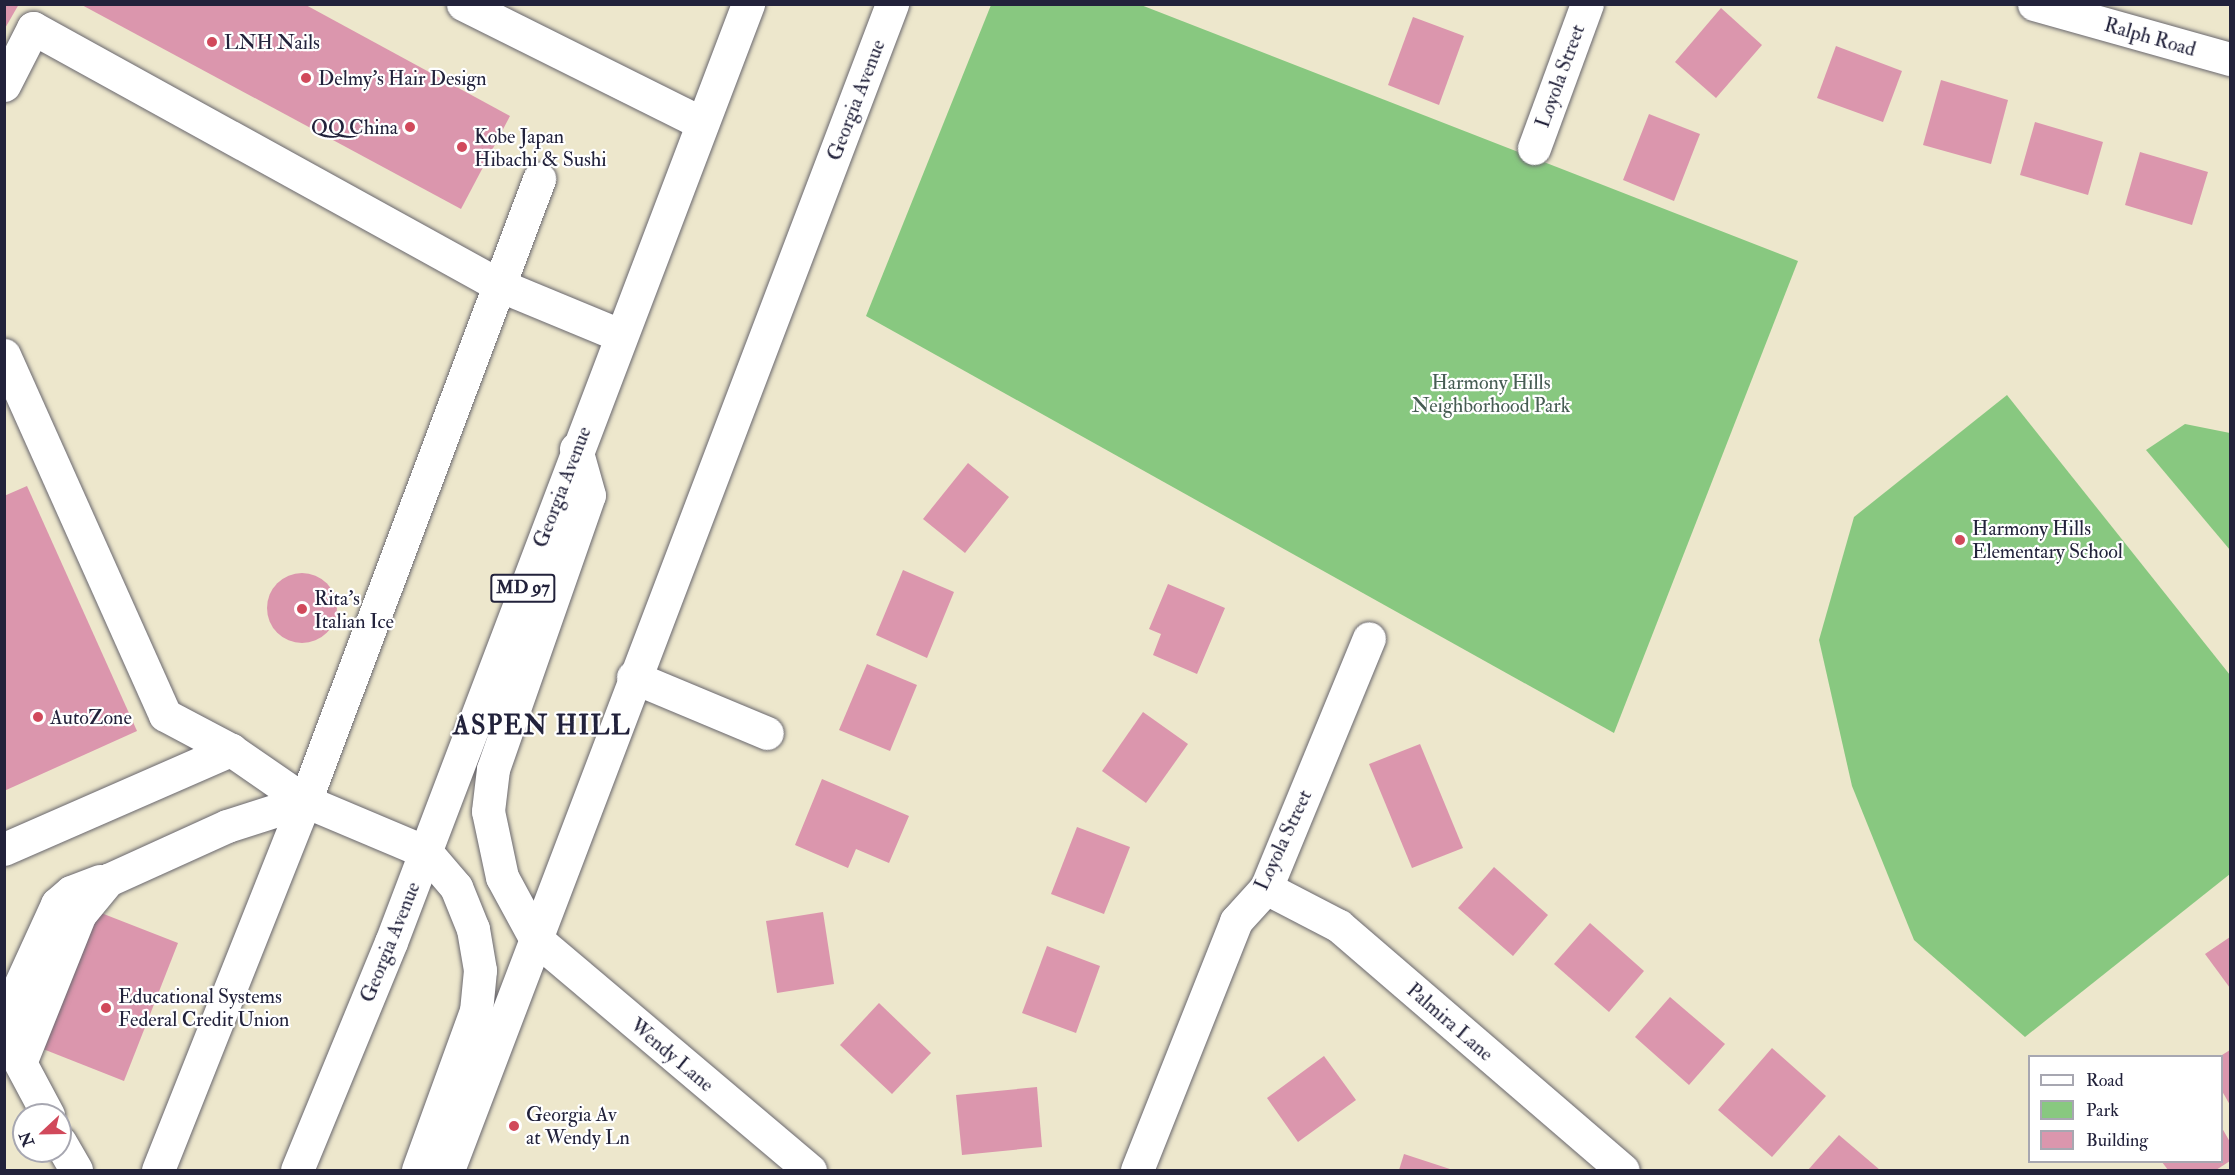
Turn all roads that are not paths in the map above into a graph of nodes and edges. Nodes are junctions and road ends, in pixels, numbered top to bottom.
1 (463, 4) edge
2 (748, 4) edge
3 (892, 4) edge
4 (1587, 4) edge
5 (2034, 4) edge
6 (2095, 13) edge
7 (2230, 59) edge
8 (4, 85) edge
9 (702, 123) junction
10 (1534, 148) dead end
11 (539, 179) dead end
12 (499, 285) junction
13 (620, 335) junction
14 (4, 355) edge
15 (576, 449) junction
16 (1369, 638) dead end
17 (633, 677) junction
18 (767, 733) dead end
19 (231, 750) junction
20 (305, 801) junction
21 (4, 849) edge
22 (426, 852) junction
23 (108, 880) junction
24 (1266, 888) junction
25 (535, 938) junction
26 (4, 1020) edge
27 (13, 1046) edge
28 (42, 1103) edge
29 (158, 1170) edge
30 (297, 1170) edge
31 (418, 1170) edge
32 (448, 1170) edge
33 (810, 1170) edge
34 (1137, 1170) edge
35 (1623, 1170) edge

1 - 9 main road
2 - 9 main road, Georgia Avenue / MD 97
3 - 17 main road, Georgia Avenue
4 - 10 main road, Loyola Street
5 - 6 main road, Ralph Road
6 - 7 main road, Ralph Road
8 - 12 main road
9 - 13 main road, Georgia Avenue / MD 97
11 - 12 main road
12 - 13 main road
12 - 20 main road
13 - 15 main road, Georgia Avenue / MD 97
14 - 19 main road
15 - 22 main road, Georgia Avenue / MD 97
15 - 25 main road
16 - 24 main road, Loyola Street
17 - 18 main road
17 - 25 main road, Georgia Avenue
19 - 20 main road
19 - 21 main road
20 - 22 main road
20 - 23 main road
20 - 29 main road
22 - 30 main road, Georgia Avenue / MD 97
22 - 31 main road
23 - 26 main road
23 - 27 main road
24 - 34 main road, Loyola Street
24 - 35 main road, Palmira Lane
25 - 32 main road, Georgia Avenue
25 - 33 main road, Wendy Lane
27 - 28 main road

